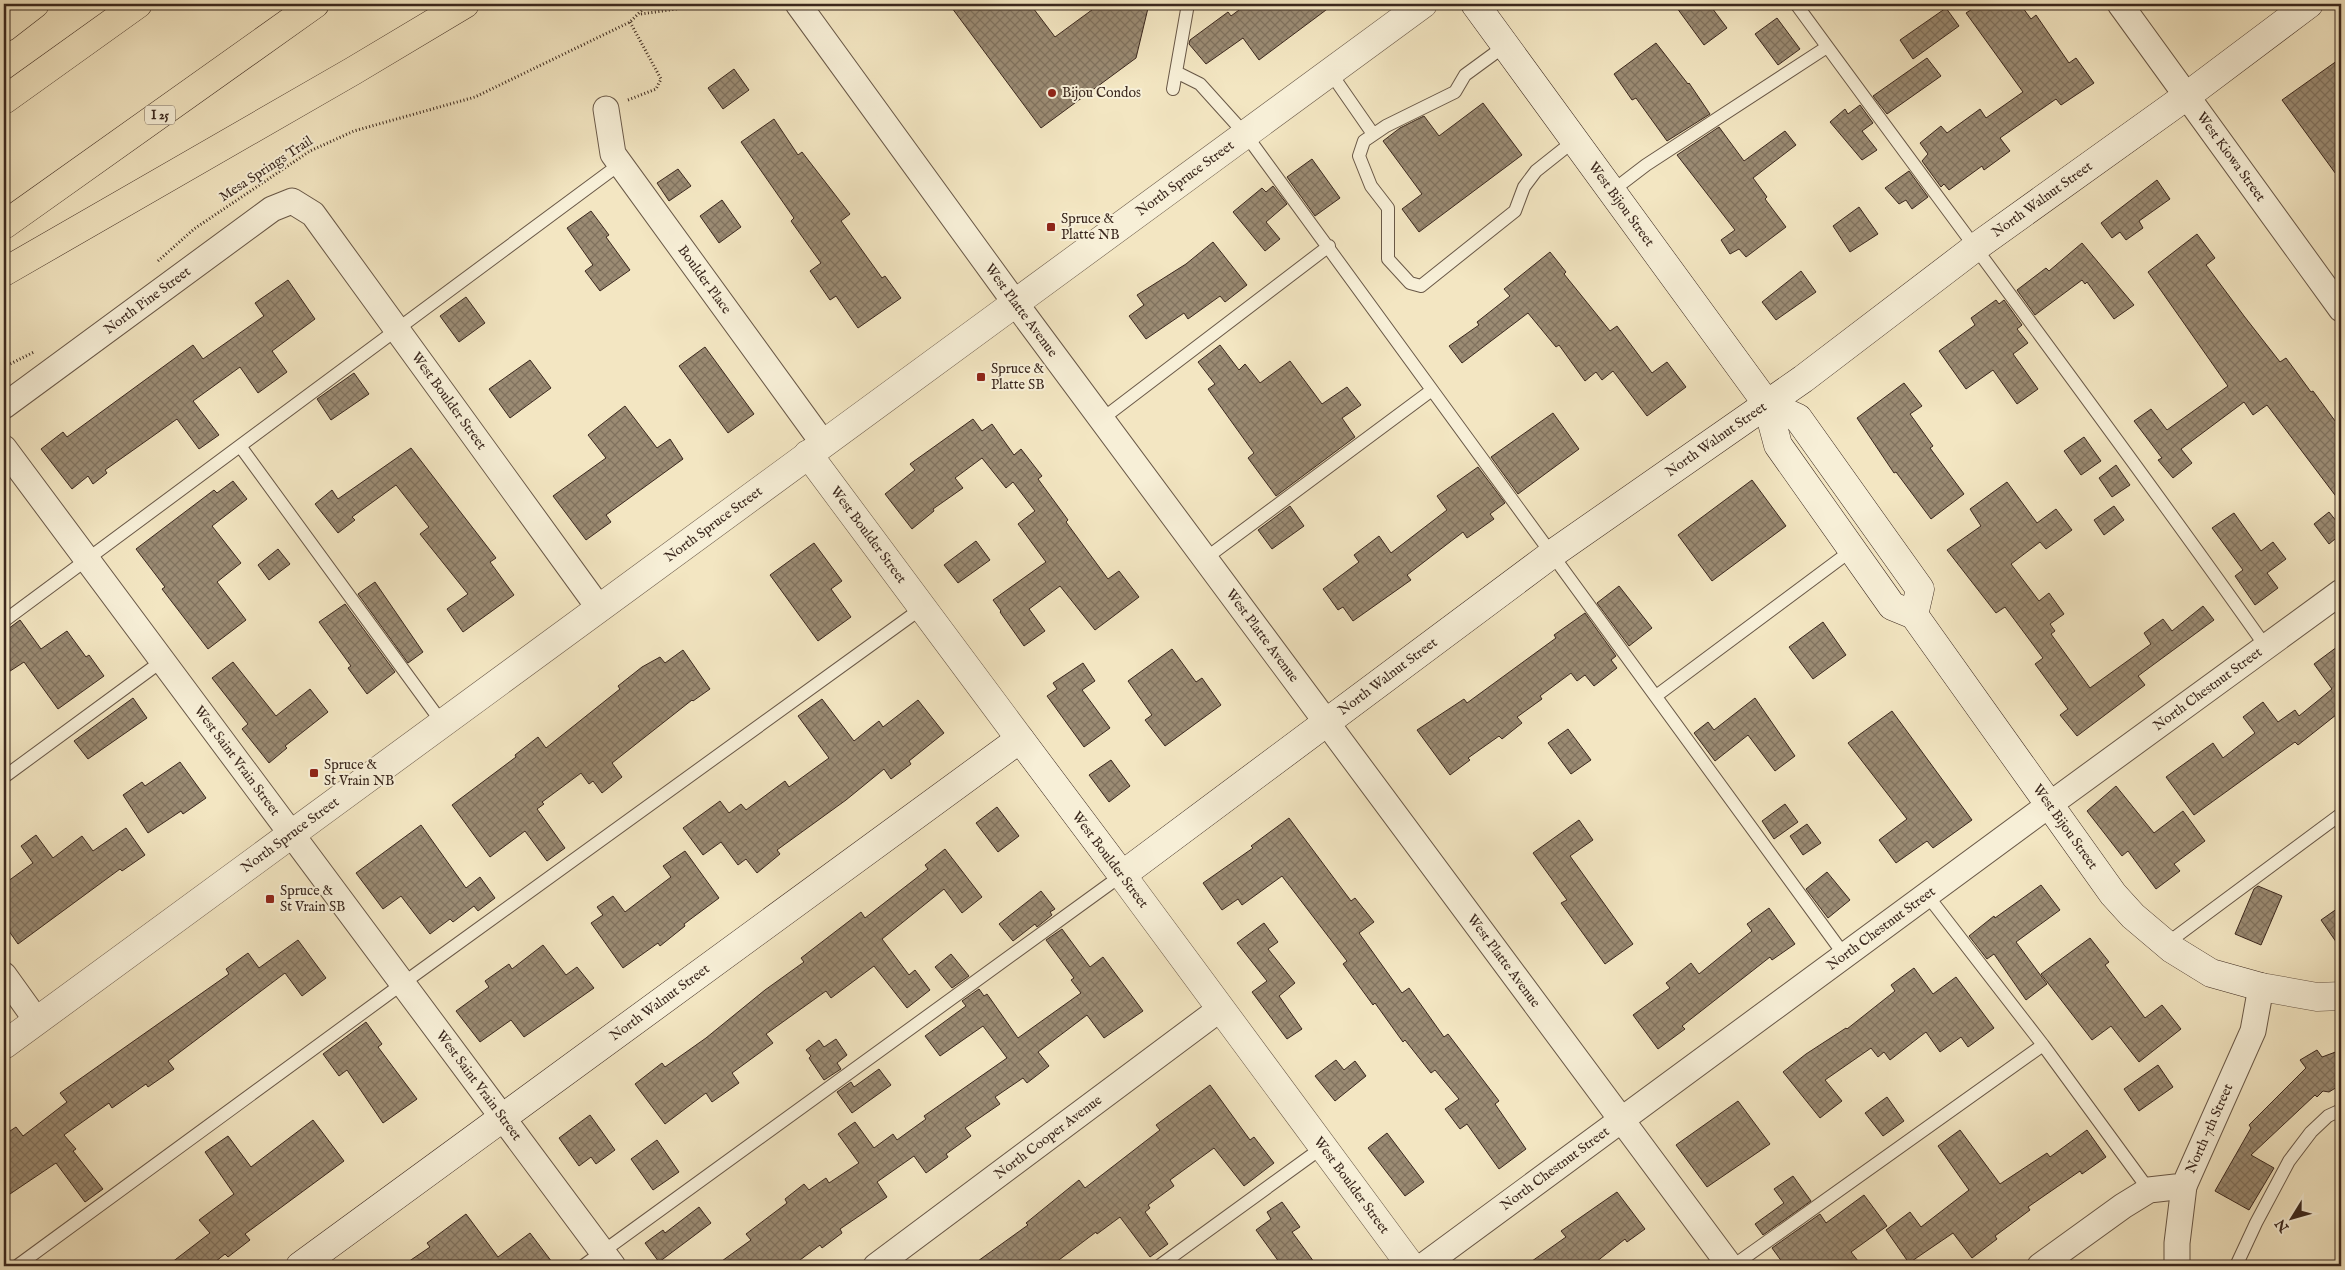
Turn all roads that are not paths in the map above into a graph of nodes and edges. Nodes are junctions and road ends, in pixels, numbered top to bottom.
1 (35, 4) edge
2 (138, 4) edge
3 (315, 4) edge
4 (465, 4) edge
5 (798, 4) edge
6 (1188, 4) edge
7 (1423, 4) edge
8 (1475, 4) edge
9 (1796, 4) edge
10 (2120, 4) edge
11 (2309, 4) edge
12 (4, 28) edge
13 (1506, 45) junction
14 (1827, 47) junction
15 (1176, 72) junction
16 (1330, 72) junction
17 (1173, 89) dead end
18 (2188, 95) junction
19 (4, 100) edge
20 (606, 108) road end
21 (1246, 134) junction
22 (1373, 134) junction
23 (1575, 140) junction
24 (620, 164) junction
25 (1612, 191) junction
26 (292, 201) joint
27 (4, 225) edge
28 (1328, 246) junction
29 (1976, 247) junction
30 (4, 272) edge
31 (1016, 304) junction
32 (2341, 309) edge
33 (398, 330) junction
34 (1432, 390) junction
35 (1767, 404) junction
36 (4, 406) edge
37 (1102, 419) junction
38 (240, 446) junction
39 (4, 448) edge
40 (815, 449) junction
41 (1852, 550) junction
42 (1552, 554) junction
43 (1206, 558) junction
44 (86, 560) junction
45 (2341, 592) edge
46 (599, 608) junction
47 (922, 608) junction
48 (1914, 615) junction
49 (4, 621) edge
50 (2266, 647) junction
51 (162, 661) junction
52 (1656, 696) junction
53 (1325, 721) junction
54 (443, 724) junction
55 (1020, 739) junction
56 (4, 777) edge
57 (2049, 805) junction
58 (2341, 814) edge
59 (292, 836) junction
60 (1122, 875) junction
61 (1927, 895) junction
62 (2166, 944) junction
63 (1845, 956) junction
64 (4, 975) edge
65 (402, 984) junction
66 (2262, 986) junction
67 (2341, 996) edge
68 (1220, 1008) junction
69 (37, 1021) junction
70 (4, 1045) edge
71 (2043, 1045) junction
72 (2341, 1110) edge
73 (502, 1119) junction
74 (1620, 1120) junction
75 (1323, 1147) junction
76 (2184, 1186) junction
77 (2149, 1190) junction
78 (599, 1261) edge
79 (17, 1266) edge
80 (300, 1266) edge
81 (876, 1266) edge
82 (1159, 1266) edge
83 (1411, 1266) edge
84 (1423, 1266) edge
85 (1731, 1266) edge
86 (2040, 1266) edge
87 (2177, 1266) edge
88 (2236, 1266) edge

1 - 12 highway
2 - 19 highway
3 - 27 highway, I 25
4 - 30 highway
5 - 31 street, West Platte Avenue
6 - 15 lane
7 - 16 main road, North Spruce Street
8 - 13 main road, West Bijou Street
9 - 14 lane
10 - 18 street, West Kiowa Street
11 - 18 main road, North Walnut Street
13 - 22 lane
13 - 23 main road, West Bijou Street
14 - 25 lane
14 - 29 lane
15 - 17 lane
15 - 21 lane
16 - 21 main road, North Spruce Street
16 - 22 lane
18 - 29 main road, North Walnut Street
18 - 32 street, West Kiowa Street
20 - 24 street, Boulder Place
21 - 28 lane
21 - 31 main road, North Spruce Street
22 - 23 lane
23 - 25 main road, West Bijou Street
24 - 33 lane
24 - 40 street, Boulder Place
25 - 35 main road, West Bijou Street
26 - 33 street, West Boulder Street
26 - 36 street, North Pine Street
28 - 34 lane
28 - 37 lane
29 - 35 main road, North Walnut Street
29 - 50 lane
31 - 37 street, West Platte Avenue
31 - 40 main road, North Spruce Street
33 - 38 lane
33 - 46 street, West Boulder Street
34 - 42 lane
34 - 43 lane
35 - 41 main road, West Bijou Street
35 - 42 main road, North Walnut Street
35 - 48 main road, West Bijou Street
37 - 43 street, West Platte Avenue
38 - 44 lane
38 - 54 lane
39 - 44 street, West Saint Vrain Street
40 - 46 main road, North Spruce Street
40 - 47 main road, West Boulder Street
41 - 48 main road, West Bijou Street
41 - 52 lane
42 - 52 lane
42 - 53 main road, North Walnut Street
43 - 53 street, West Platte Avenue
44 - 49 lane
44 - 51 street, West Saint Vrain Street
45 - 50 street, North Chestnut Street
46 - 54 main road, North Spruce Street
47 - 55 main road, West Boulder Street
47 - 65 lane
48 - 57 main road, West Bijou Street
50 - 57 street, North Chestnut Street
51 - 56 lane
51 - 59 street, West Saint Vrain Street
52 - 63 lane
53 - 60 main road, North Walnut Street
53 - 74 street, West Platte Avenue
54 - 59 main road, North Spruce Street
55 - 60 main road, West Boulder Street
55 - 73 main road, North Walnut Street
57 - 61 street, North Chestnut Street
57 - 62 main road, West Bijou Street
58 - 62 lane
59 - 65 street, West Saint Vrain Street
59 - 69 main road, North Spruce Street
60 - 68 main road, West Boulder Street
60 - 78 lane
61 - 63 street, North Chestnut Street
61 - 71 lane
62 - 66 main road, West Bijou Street
63 - 74 street, North Chestnut Street
64 - 69 street
65 - 73 street, West Saint Vrain Street
65 - 79 lane
66 - 67 main road
66 - 76 street, North 7th Street
68 - 75 main road, West Boulder Street
68 - 81 street, North Cooper Avenue
69 - 70 main road, North Spruce Street
71 - 77 lane
71 - 85 lane
72 - 88 lane
73 - 78 street, West Saint Vrain Street
73 - 80 main road, North Walnut Street
74 - 84 street, North Chestnut Street
74 - 85 street, West Platte Avenue
75 - 82 lane
75 - 83 main road, West Boulder Street
76 - 77 street, North 7th Street
76 - 87 street
77 - 86 street, North 7th Street

